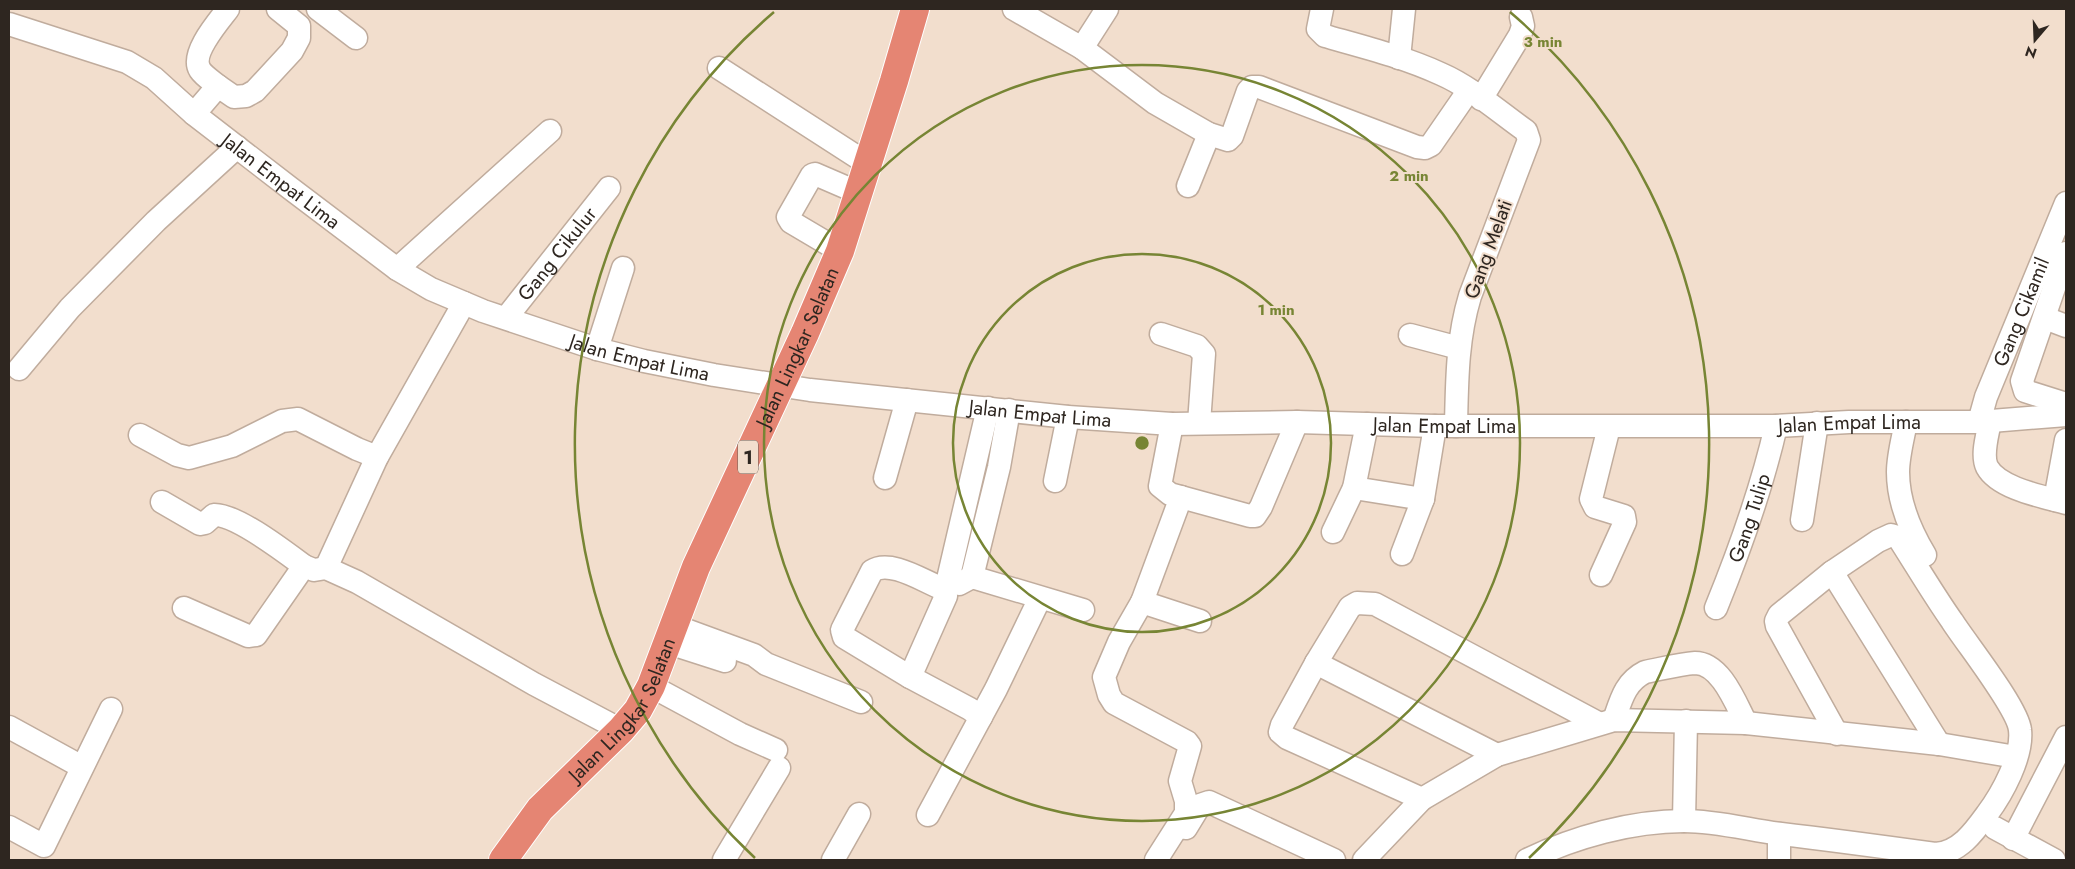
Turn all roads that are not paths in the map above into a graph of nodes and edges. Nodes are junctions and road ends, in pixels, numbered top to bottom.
1 (228, 9) edge
2 (278, 9) edge
3 (318, 9) edge
4 (915, 9) edge
5 (1014, 9) edge
6 (1107, 9) edge
7 (1322, 9) edge
8 (1404, 9) edge
9 (1521, 17) dead end
10 (9, 24) edge
11 (356, 38) dead end
12 (1082, 48) junction
13 (1399, 58) junction
14 (719, 68) dead end
15 (218, 86) junction
16 (1475, 94) junction
17 (194, 114) junction
18 (550, 131) dead end
19 (1209, 134) junction
20 (237, 147) junction
21 (868, 164) junction
22 (1188, 186) dead end
23 (609, 188) dead end
24 (859, 193) junction
25 (2066, 203) edge
26 (840, 251) junction
27 (2066, 253) edge
28 (623, 268) dead end
29 (397, 269) junction
30 (464, 303) junction
31 (506, 318) junction
32 (2045, 318) junction
33 (2066, 326) edge
34 (1161, 334) dead end
35 (1410, 335) dead end
36 (1459, 348) junction
37 (597, 349) junction
38 (19, 369) dead end
39 (780, 385) junction
40 (907, 400) junction
41 (2066, 404) edge
42 (999, 409) junction
43 (2066, 415) edge
44 (1068, 417) junction
45 (1297, 422) junction
46 (1906, 422) junction
47 (1985, 422) junction
48 (1199, 423) junction
49 (1172, 424) junction
50 (1367, 424) junction
51 (1817, 424) junction
52 (1446, 426) junction
53 (1776, 426) junction
54 (1609, 427) junction
55 (140, 436) dead end
56 (2066, 440) edge
57 (377, 457) junction
58 (884, 478) dead end
59 (1055, 480) dead end
60 (1354, 488) junction
61 (1181, 497) junction
62 (1423, 499) junction
63 (162, 502) dead end
64 (2061, 502) edge
65 (1802, 520) dead end
66 (1333, 532) dead end
67 (1402, 554) dead end
68 (304, 566) junction
69 (326, 568) junction
70 (1832, 572) junction
71 (1601, 575) dead end
72 (972, 577) junction
73 (945, 592) junction
74 (1040, 598) junction
75 (1142, 602) junction
76 (184, 608) dead end
77 (1716, 608) dead end
78 (1084, 610) dead end
79 (1200, 621) dead end
80 (672, 634) junction
81 (1316, 663) junction
82 (910, 677) junction
83 (651, 686) junction
84 (861, 702) dead end
85 (111, 709) dead end
86 (981, 717) junction
87 (1686, 721) junction
88 (1606, 722) junction
89 (1746, 723) junction
90 (9, 727) edge
91 (622, 730) junction
92 (1837, 734) junction
93 (2066, 736) edge
94 (1939, 744) junction
95 (1497, 755) junction
96 (2016, 757) junction
97 (82, 767) junction
98 (1422, 799) junction
99 (859, 814) dead end
100 (928, 815) dead end
101 (1684, 821) junction
102 (9, 826) edge
103 (2004, 833) junction
104 (1779, 834) junction
105 (41, 853) edge
106 (503, 860) edge
107 (724, 860) edge
108 (833, 860) edge
109 (1156, 860) edge
110 (1167, 860) edge
111 (1334, 860) edge
112 (1364, 860) edge
113 (1527, 860) edge
114 (1778, 860) edge
115 (1958, 860) edge
116 (2054, 860) edge

1 - 15 street
2 - 15 street
3 - 11 street
4 - 21 highway, Jalan Lingkar Selatan / 1
5 - 12 street
6 - 12 street
7 - 13 street, Gang Melati
8 - 13 street
9 - 16 street
10 - 17 street, Jalan Empat Lima
12 - 19 street
13 - 16 street, Gang Melati
14 - 21 street
15 - 17 street
16 - 19 street
16 - 36 street, Gang Melati
17 - 20 street, Jalan Empat Lima
18 - 29 street
19 - 22 street
20 - 29 street, Jalan Empat Lima
20 - 38 street
21 - 24 highway, Jalan Lingkar Selatan / 1
23 - 31 street, Gang Cikulur
24 - 26 highway, Jalan Lingkar Selatan / 1
24 - 26 street
25 - 47 street, Gang Cikamil
26 - 39 highway, Jalan Lingkar Selatan / 1
27 - 32 street
28 - 37 street
29 - 30 street, Jalan Empat Lima
30 - 31 street, Jalan Empat Lima
30 - 57 street
31 - 37 street, Jalan Empat Lima
32 - 33 street
32 - 41 street
34 - 48 street
35 - 36 street
36 - 52 street, Gang Melati
37 - 39 street, Jalan Empat Lima
39 - 40 street, Jalan Empat Lima
39 - 80 highway, Jalan Lingkar Selatan / 1
40 - 42 street, Jalan Empat Lima
40 - 58 street
42 - 44 street, Jalan Empat Lima
42 - 72 street
42 - 73 street
43 - 47 street, Jalan Empat Lima
44 - 49 street, Jalan Empat Lima
44 - 59 street
45 - 48 street, Jalan Empat Lima
45 - 50 street, Jalan Empat Lima
45 - 61 street
46 - 47 street, Jalan Empat Lima
46 - 51 street, Jalan Empat Lima
46 - 103 street
47 - 64 street, Gang Cikamil
48 - 49 street, Jalan Empat Lima
49 - 61 street
50 - 52 street, Jalan Empat Lima
50 - 60 street
51 - 53 street, Jalan Empat Lima
51 - 65 street
52 - 54 street, Jalan Empat Lima
52 - 62 street, Gang Melati
53 - 54 street, Jalan Empat Lima
53 - 77 street, Gang Tulip
54 - 71 street
55 - 57 street
56 - 64 street
57 - 69 street
60 - 62 street
60 - 66 street
61 - 75 street
62 - 67 street, Gang Melati
63 - 68 street
68 - 69 street
68 - 76 street
69 - 91 street
70 - 92 street
70 - 94 street
70 - 96 street
72 - 73 street
72 - 74 street
73 - 82 street
73 - 82 street
74 - 78 street
74 - 86 street
75 - 79 street
75 - 109 street
80 - 83 highway, Jalan Lingkar Selatan / 1
80 - 84 street
81 - 88 street
81 - 95 street
81 - 98 street
82 - 86 street
83 - 91 highway, Jalan Lingkar Selatan / 1
83 - 107 street
85 - 97 street
86 - 100 street
87 - 88 street
87 - 89 street
87 - 101 street
88 - 89 street
88 - 95 street
89 - 92 street
90 - 97 street
91 - 106 highway, Jalan Lingkar Selatan / 1
92 - 94 street
93 - 103 street
94 - 96 street
95 - 98 street
96 - 104 street
97 - 105 street
98 - 112 street
99 - 108 street
101 - 104 street
101 - 113 street
102 - 105 street
103 - 115 street
103 - 116 street
104 - 114 street
110 - 111 street

